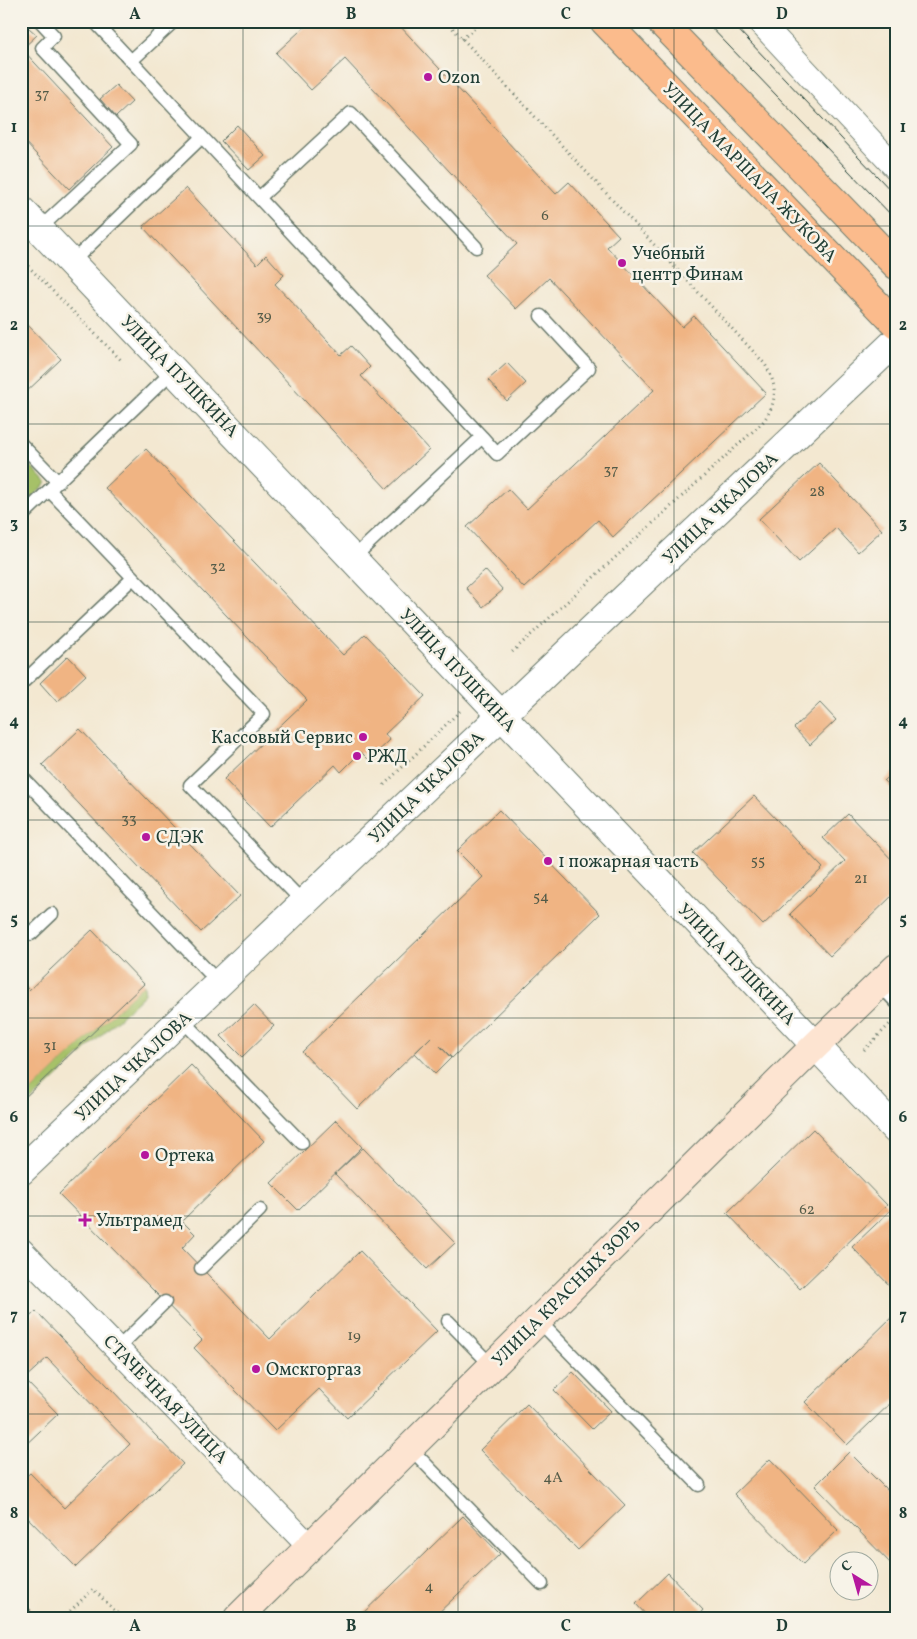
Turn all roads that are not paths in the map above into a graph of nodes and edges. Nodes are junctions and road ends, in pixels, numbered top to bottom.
1 (40, 21) edge
2 (94, 21) edge
3 (174, 21) edge
4 (604, 21) edge
5 (660, 21) edge
6 (759, 21) edge
7 (131, 61) junction
8 (202, 137) junction
9 (896, 168) edge
10 (259, 198) junction
11 (30, 219) edge
12 (476, 247) dead end
13 (72, 262) junction
14 (896, 265) edge
15 (541, 316) dead end
16 (896, 324) edge
17 (896, 341) edge
18 (174, 370) junction
19 (482, 438) junction
20 (21, 444) edge
21 (53, 486) junction
22 (21, 517) edge
23 (353, 558) junction
24 (133, 578) junction
25 (21, 684) edge
26 (501, 716) junction
27 (21, 776) edge
28 (304, 904) junction
29 (52, 914) dead end
30 (21, 924) edge
31 (220, 984) junction
32 (890, 985) edge
33 (182, 1020) junction
34 (815, 1046) junction
35 (896, 1130) edge
36 (302, 1143) dead end
37 (21, 1171) edge
38 (260, 1210) dead end
39 (21, 1250) edge
40 (201, 1268) dead end
41 (165, 1302) dead end
42 (448, 1320) dead end
43 (538, 1320) junction
44 (117, 1348) junction
45 (492, 1366) junction
46 (410, 1448) junction
47 (699, 1485) dead end
48 (310, 1547) junction
49 (542, 1584) dead end
50 (238, 1618) edge

1 - 11 lane
2 - 7 lane
3 - 7 lane
4 - 16 main road, УЛИЦА МАРШАЛА ЖУКОВА
5 - 14 main road
6 - 9 street
7 - 8 lane
8 - 10 lane
8 - 13 lane
10 - 12 lane
10 - 19 lane
11 - 13 street, УЛИЦА ПУШКИНА
13 - 18 street, УЛИЦА ПУШКИНА
15 - 19 lane
17 - 26 street, УЛИЦА ЧКАЛОВА
18 - 21 lane
18 - 23 street, УЛИЦА ПУШКИНА
19 - 23 lane
20 - 21 lane
21 - 22 lane
21 - 24 lane
23 - 26 street, УЛИЦА ПУШКИНА
24 - 25 lane
24 - 28 lane
26 - 28 street, УЛИЦА ЧКАЛОВА
26 - 34 street, УЛИЦА ПУШКИНА
27 - 31 lane
28 - 31 street, УЛИЦА ЧКАЛОВА
29 - 30 lane
31 - 33 street, УЛИЦА ЧКАЛОВА
32 - 34 main road, УЛИЦА КРАСНЫХ ЗОРЬ
33 - 36 lane
33 - 37 street, УЛИЦА ЧКАЛОВА
34 - 35 street, УЛИЦА ПУШКИНА
34 - 43 main road, УЛИЦА КРАСНЫХ ЗОРЬ
38 - 40 lane
39 - 44 street, СТАЧЕЧНАЯ УЛИЦА
41 - 44 lane
42 - 45 lane
43 - 45 main road, УЛИЦА КРАСНЫХ ЗОРЬ
43 - 47 lane
44 - 48 street, СТАЧЕЧНАЯ УЛИЦА
45 - 46 main road, УЛИЦА КРАСНЫХ ЗОРЬ
46 - 48 main road, УЛИЦА КРАСНЫХ ЗОРЬ
46 - 49 lane
48 - 50 main road, УЛИЦА КРАСНЫХ ЗОРЬ

